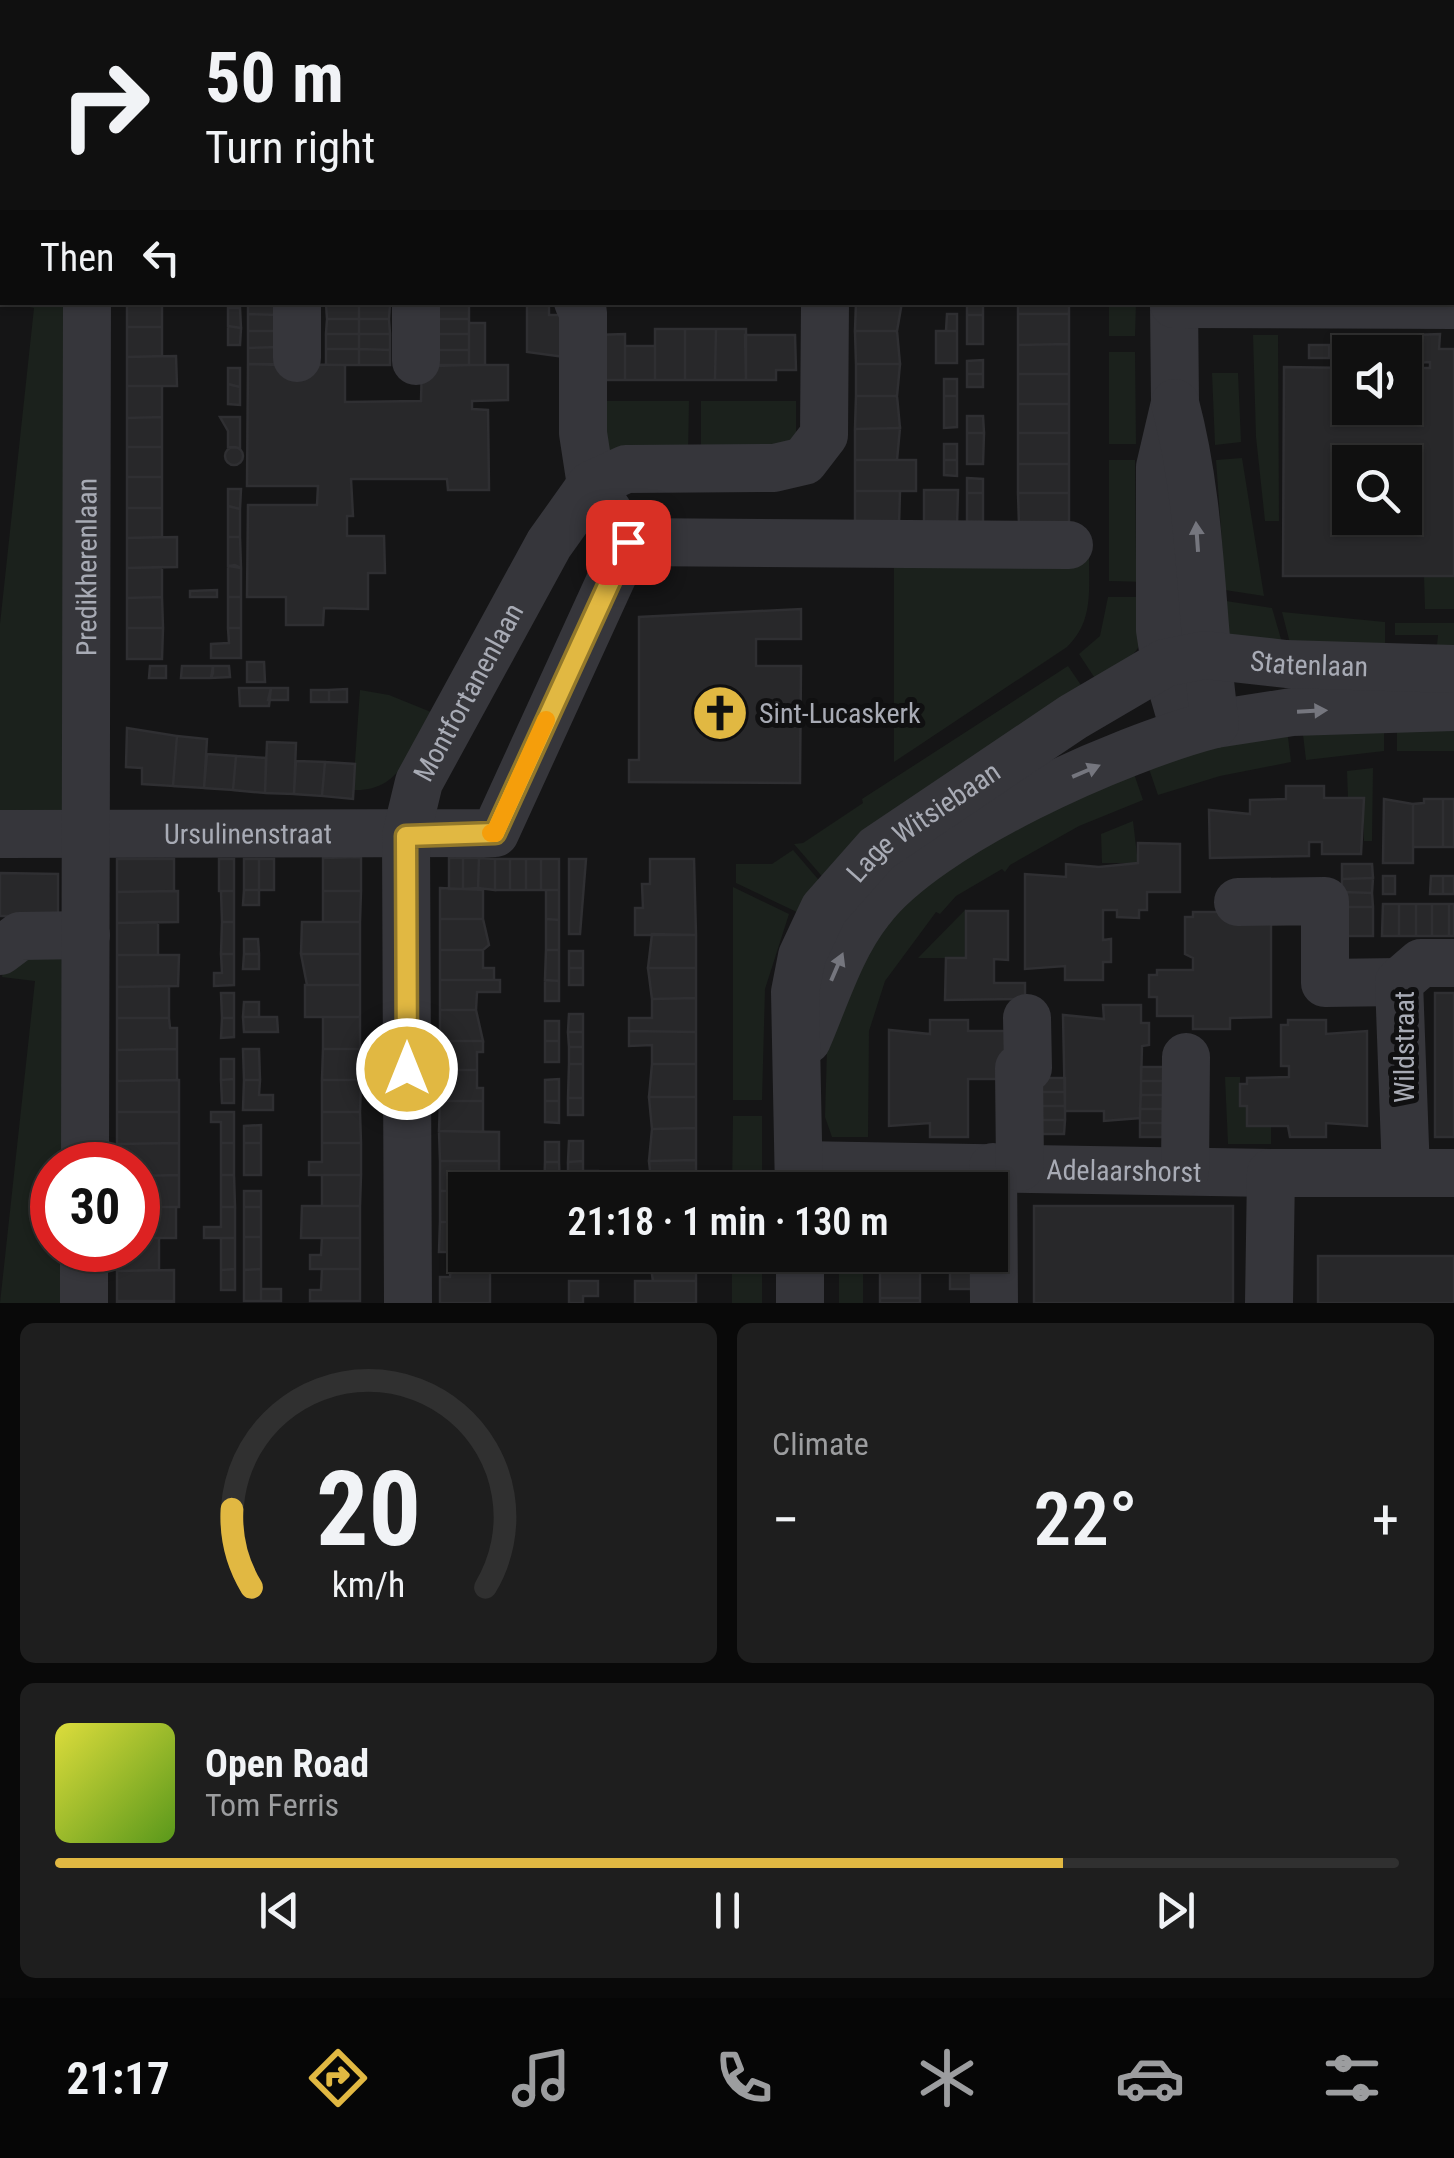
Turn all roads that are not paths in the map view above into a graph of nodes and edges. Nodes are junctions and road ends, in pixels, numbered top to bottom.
1 (87, 305) edge
2 (297, 305) edge
3 (416, 305) edge
4 (579, 305) edge
5 (825, 305) edge
6 (1174, 305) edge
7 (297, 358) dead end
8 (416, 362) dead end
9 (591, 485) junction
10 (628, 542) junction
11 (1069, 545) dead end
12 (1185, 659) junction
13 (1454, 669) edge
14 (1454, 707) edge
15 (1200, 728) junction
16 (0, 834) edge
17 (88, 834) junction
18 (406, 836) junction
19 (1238, 902) dead end
20 (86, 935) junction
21 (0, 951) edge
22 (1454, 963) edge
23 (1399, 982) junction
24 (1027, 1018) dead end
25 (800, 1057) junction
26 (1186, 1057) dead end
27 (85, 1142) edge
28 (1006, 1167) junction
29 (1185, 1171) junction
30 (799, 1172) edge
31 (912, 1172) edge
32 (1271, 1173) junction
33 (1406, 1173) junction
34 (1454, 1173) edge
35 (84, 1272) edge
36 (800, 1272) edge
37 (84, 1303) edge
38 (408, 1303) edge
39 (800, 1303) edge
40 (994, 1303) edge
41 (1269, 1303) edge

1 - 17 street, Predikherenlaan
2 - 7 street
3 - 8 street
4 - 9 street
5 - 9 street
6 - 12 street
9 - 10 street
9 - 18 street, Montfortanenlaan
10 - 11 street
10 - 18 street, Ursulinenstraat
12 - 13 street, Statenlaan
12 - 15 street
12 - 25 street, Lage Witsiebaan
15 -> 14 street, Statenlaan
25 -> 15 street, Lage Witsiebaan
16 - 17 street
17 - 18 street, Ursulinenstraat
17 - 20 street, Predikherenlaan
18 - 38 street, Montfortanenlaan
19 - 23 street
20 - 21 street
20 - 27 street, Predikherenlaan
22 - 23 street, Wildstraat
23 - 33 street, Wildstraat
24 - 28 street
25 - 30 street, Lage Witsiebaan
26 - 29 street
28 - 29 street, Adelaarshorst
28 - 31 street, Adelaarshorst
28 - 40 street
29 - 32 street, Adelaarshorst
32 - 33 street, Adelaarshorst
32 - 41 street
33 - 34 street, Adelaarshorst
35 - 37 street
36 - 39 street

